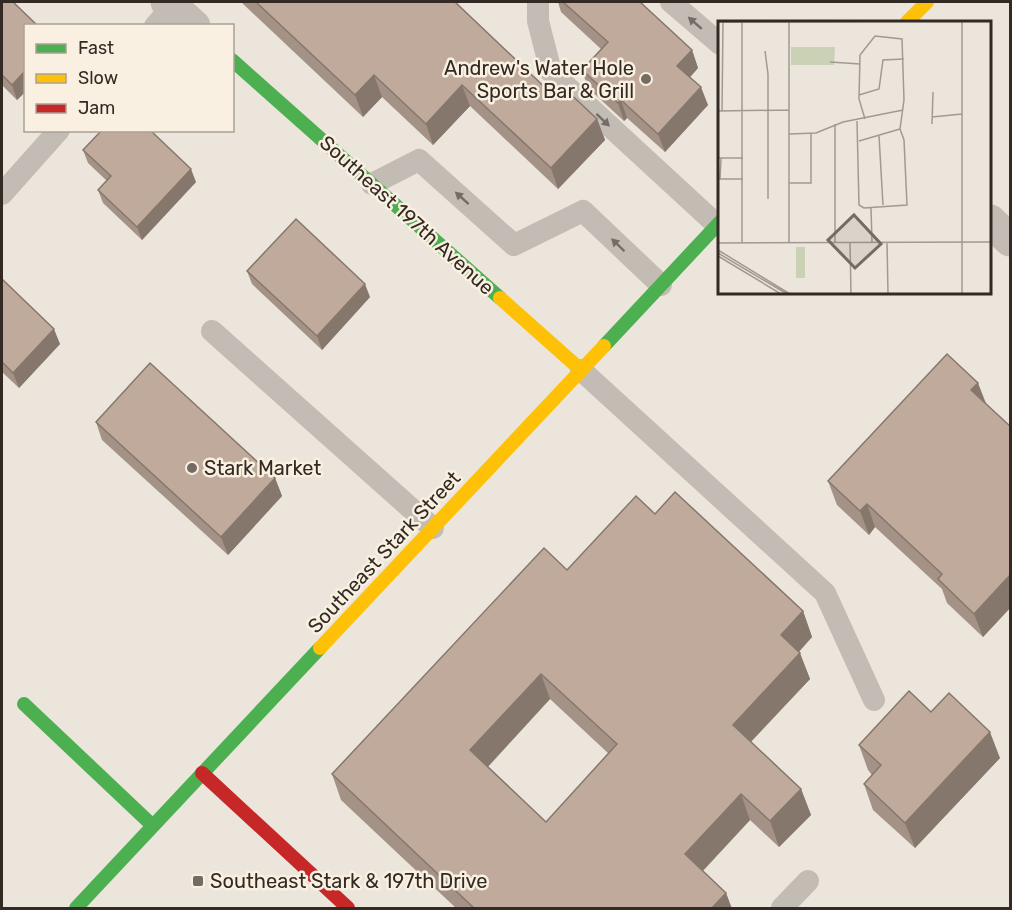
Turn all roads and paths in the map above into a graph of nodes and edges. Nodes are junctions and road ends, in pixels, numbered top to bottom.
1 (537, 2) edge
2 (671, 2) edge
3 (927, 2) edge
4 (908, 21) edge
5 (718, 42) edge
6 (234, 62) edge
7 (57, 132) edge
8 (372, 184) junction
9 (2, 194) edge
10 (991, 221) edge
11 (718, 224) edge
12 (1011, 240) edge
13 (661, 285) junction
14 (212, 331) dead end
15 (581, 370) junction
16 (433, 528) junction
17 (874, 700) dead end
18 (24, 704) dead end
19 (202, 773) junction
20 (153, 826) junction
21 (808, 880) dead end
22 (76, 909) edge
23 (348, 909) edge
24 (782, 909) edge

1 -> 11 lane
5 -> 2 lane
3 - 4 main road
6 - 8 main road, Southeast 197th Avenue
7 - 9 lane
13 -> 8 lane
8 - 15 main road, Southeast 197th Avenue
10 - 12 street
11 - 13 main road, Southeast Stark Street
13 - 15 main road, Southeast Stark Street
14 - 16 lane
15 - 16 main road, Southeast Stark Street
15 - 17 lane
16 - 19 main road, Southeast Stark Street
18 - 20 main road
19 - 20 main road, Southeast Stark Street
19 - 23 main road
20 - 22 main road, Southeast Stark Street
21 - 24 lane

